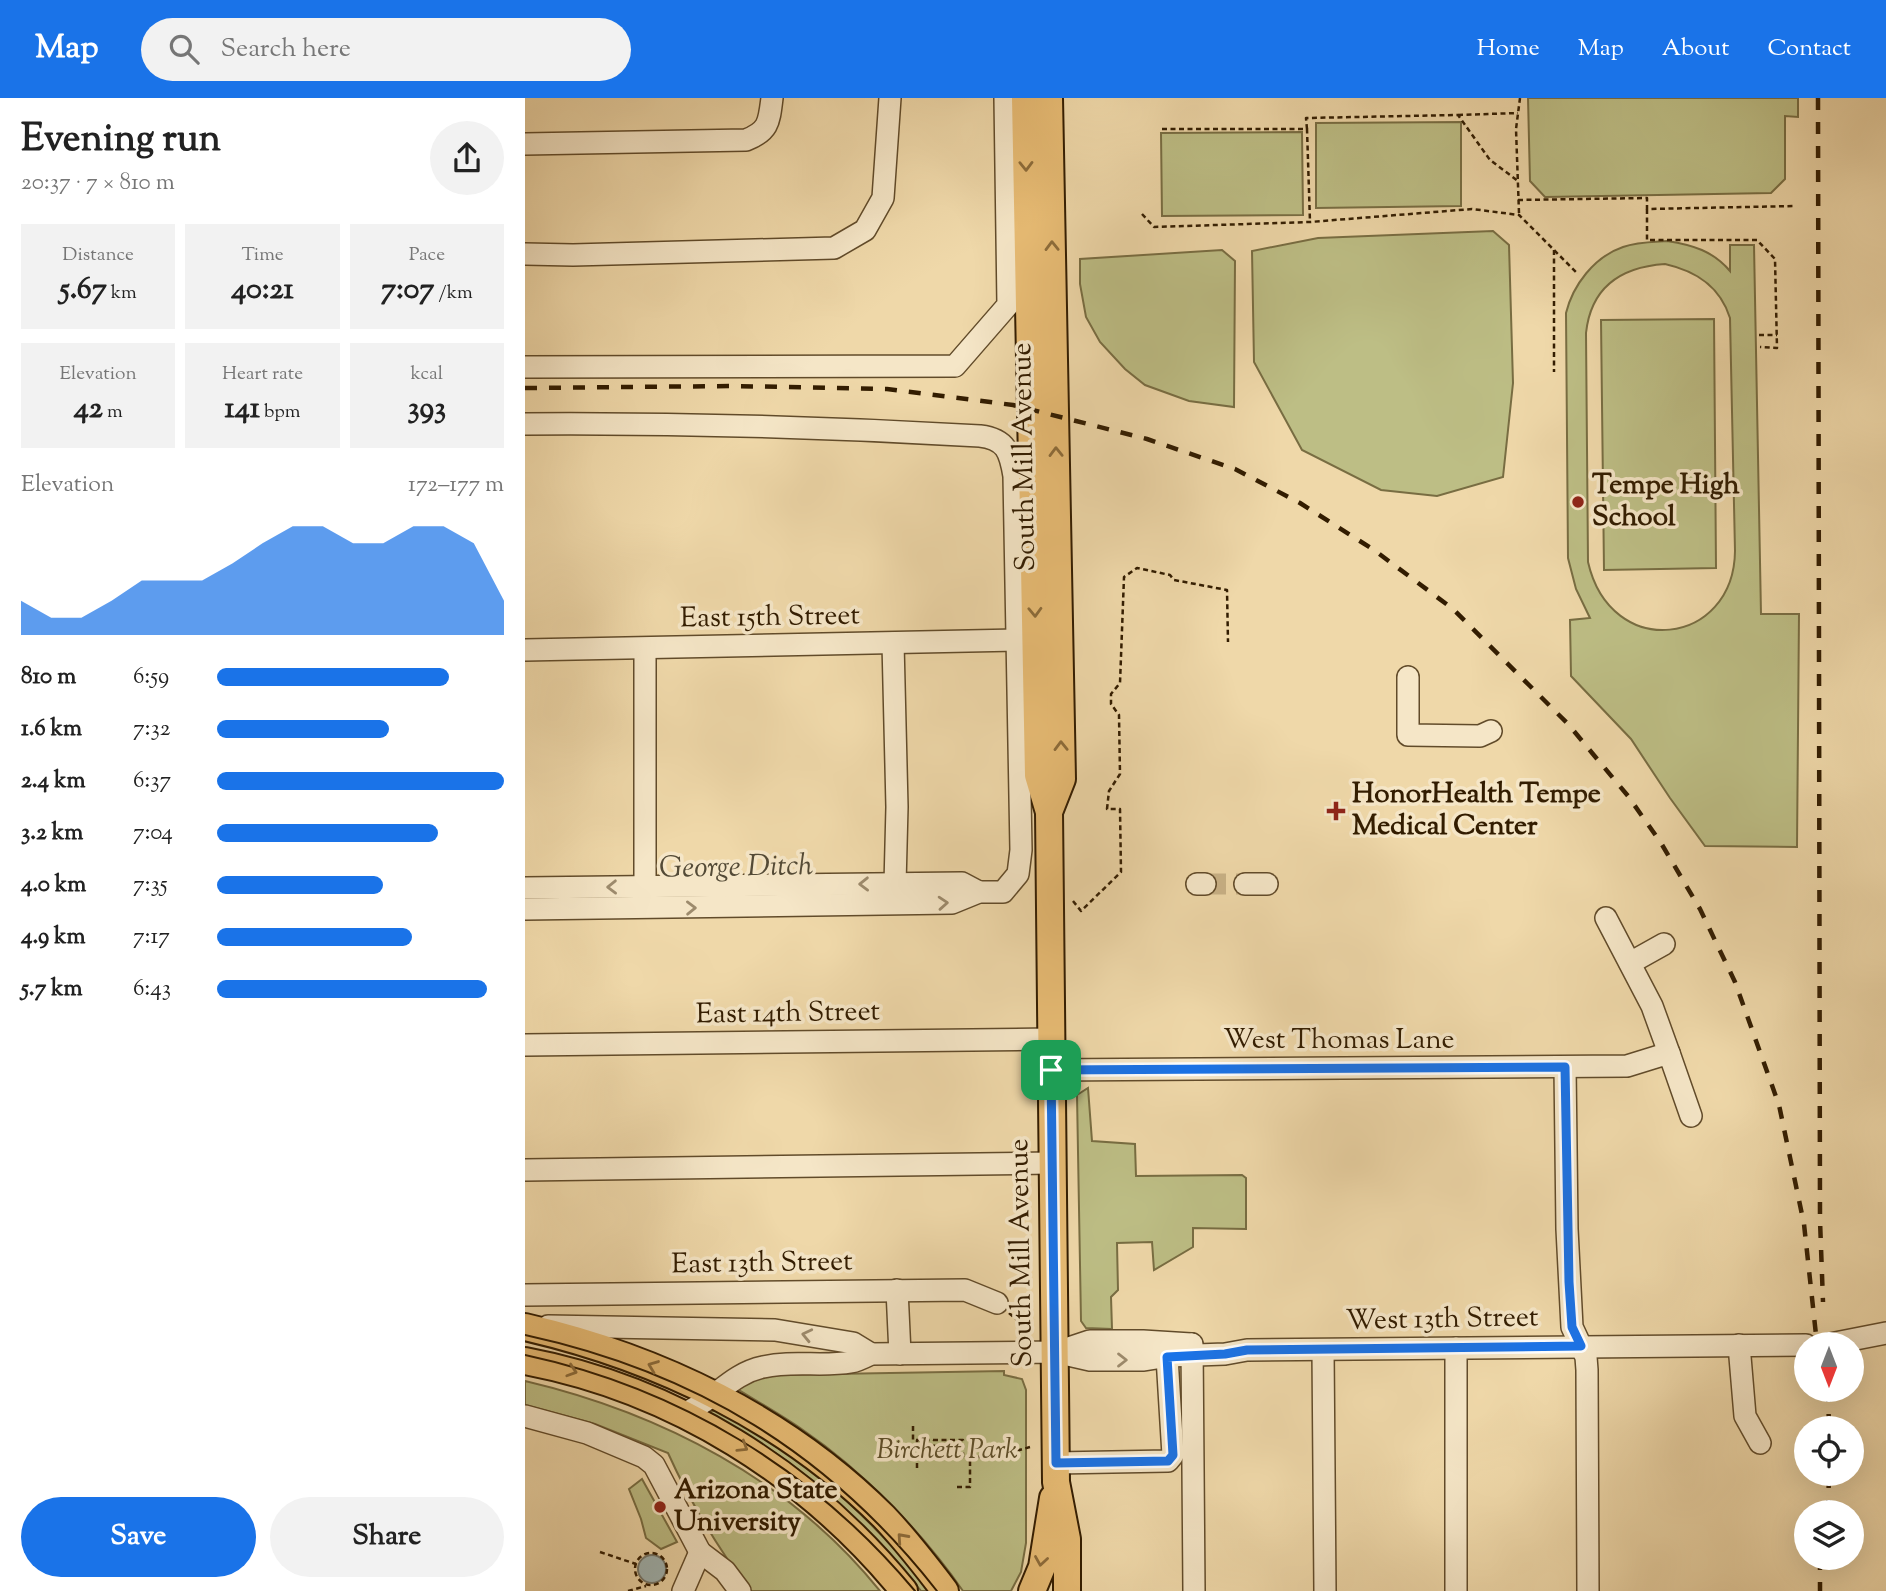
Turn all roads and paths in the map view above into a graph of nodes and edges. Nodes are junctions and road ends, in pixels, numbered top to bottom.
1 (772, 98) edge
2 (890, 98) edge
3 (1005, 98) edge
4 (1025, 98) edge
5 (1049, 98) edge
6 (1520, 98) edge
7 (1518, 113) junction
8 (1458, 115) junction
9 (1162, 129) dead end
10 (1307, 129) junction
11 (525, 144) edge
12 (1518, 181) junction
13 (1518, 200) junction
14 (1795, 206) dead end
15 (1647, 209) junction
16 (1142, 215) dead end
17 (1519, 215) junction
18 (1310, 222) junction
19 (1554, 250) junction
20 (525, 254) edge
21 (1577, 273) dead end
22 (1759, 335) dead end
23 (1777, 335) junction
24 (1760, 348) dead end
25 (525, 367) edge
26 (1554, 372) dead end
27 (525, 424) edge
28 (1017, 640) junction
29 (1228, 642) dead end
30 (893, 643) junction
31 (645, 649) junction
32 (525, 650) edge
33 (1408, 677) dead end
34 (1491, 731) dead end
35 (1049, 812) junction
36 (895, 884) junction
37 (1245, 884) tunnel mouth
38 (1267, 884) dead end
39 (645, 887) junction
40 (525, 888) edge
41 (979, 892) junction
42 (1073, 901) dead end
43 (525, 909) edge
44 (1606, 918) dead end
45 (1664, 944) dead end
46 (1630, 962) junction
47 (1051, 1039) junction
48 (525, 1045) edge
49 (1669, 1053) junction
50 (1565, 1067) junction
51 (1051, 1070) junction
52 (1691, 1116) dead end
53 (1052, 1163) junction
54 (525, 1170) edge
55 (897, 1290) junction
56 (525, 1294) edge
57 (997, 1303) dead end
58 (525, 1326) edge
59 (1886, 1333) edge
60 (1864, 1337) edge
61 (1739, 1345) junction
62 (1794, 1345) edge
63 (1581, 1346) junction
64 (1456, 1348) junction
65 (1191, 1350) junction
66 (1323, 1350) junction
67 (1055, 1352) junction
68 (871, 1354) junction
69 (899, 1354) junction
70 (1167, 1357) junction
71 (525, 1361) edge
72 (715, 1395) junction
73 (683, 1414) junction
74 (525, 1416) edge
75 (913, 1426) dead end
76 (917, 1440) junction
77 (934, 1440) junction
78 (1760, 1443) dead end
79 (1030, 1447) dead end
80 (970, 1457) junction
81 (916, 1458) junction
82 (916, 1468) dead end
83 (1056, 1472) junction
84 (957, 1487) dead end
85 (600, 1552) dead end
86 (700, 1552) junction
87 (636, 1564) junction
88 (650, 1585) junction
89 (628, 1591) edge
90 (683, 1591) edge
91 (740, 1591) edge
92 (904, 1591) edge
93 (945, 1591) edge
94 (1032, 1591) edge
95 (1067, 1591) edge
96 (1194, 1591) edge
97 (1325, 1591) edge
98 (1456, 1591) edge
99 (1588, 1591) edge

1 - 11 street
2 - 20 street
3 - 25 street
4 -> 35 main road, South Mill Avenue
35 -> 5 main road, South Mill Avenue
6 - 7 path
7 - 8 path
7 - 12 path
8 - 10 path
8 - 12 path
9 - 10 path
10 - 18 path
12 - 13 path
13 - 15 path
13 - 17 path
14 - 15 path
15 - 23 path
16 - 18 path
17 - 18 path
17 - 19 path
19 - 21 path
19 - 26 path
22 - 23 path
23 - 24 path
27 - 28 street, South Mill Avenue
28 - 30 street, East 15th Street
28 - 41 street, South Mill Avenue
29 - 42 path
30 - 31 street, East 15th Street
30 - 36 street
31 - 32 street, East 15th Street
31 - 39 street
33 - 34 street
35 - 47 main road, South Mill Avenue
36 -> 39 street
36 - 41 street
37 - 38 street
39 -> 40 street
43 -> 41 street
44 - 46 street
45 - 46 street
46 - 49 street
47 - 48 street, East 14th Street
47 - 51 main road, South Mill Avenue
49 - 50 street, West Thomas Lane
49 - 52 street
50 - 51 street, West Thomas Lane
50 - 63 street
51 - 53 main road, South Mill Avenue
53 - 54 street
53 - 67 main road, South Mill Avenue
55 - 56 street, East 13th Street
55 - 57 street, East 13th Street
55 - 69 street
68 -> 58 street
72 -> 58 main road
59 - 60 street
61 - 62 street, West 13th Street
61 - 63 street, West 13th Street
61 - 78 street
63 - 64 street, West 13th Street
63 - 99 street
64 - 66 street, West 13th Street
64 - 98 street
65 - 66 street, West 13th Street
65 - 67 street, West 13th Street
65 - 70 street, West 13th Street
65 - 96 street
66 - 97 street
67 - 69 street
67 -> 70 street, West 13th Street
67 - 83 main road, South Mill Avenue
68 - 69 street
68 - 72 street
70 - 83 street
71 -> 73 main road
72 - 73 street
93 -> 72 main road
73 -> 92 main road
74 - 86 street
75 - 76 path
76 - 77 path
76 - 81 path
77 - 80 path
77 - 81 path
79 - 80 path
80 - 84 path
81 - 82 path
83 -> 94 main road, South Mill Avenue
83 - 95 main road, South Mill Avenue
85 - 87 path
86 - 90 street
86 - 91 street
87 - 88 path
87 - 88 path
88 - 89 path

